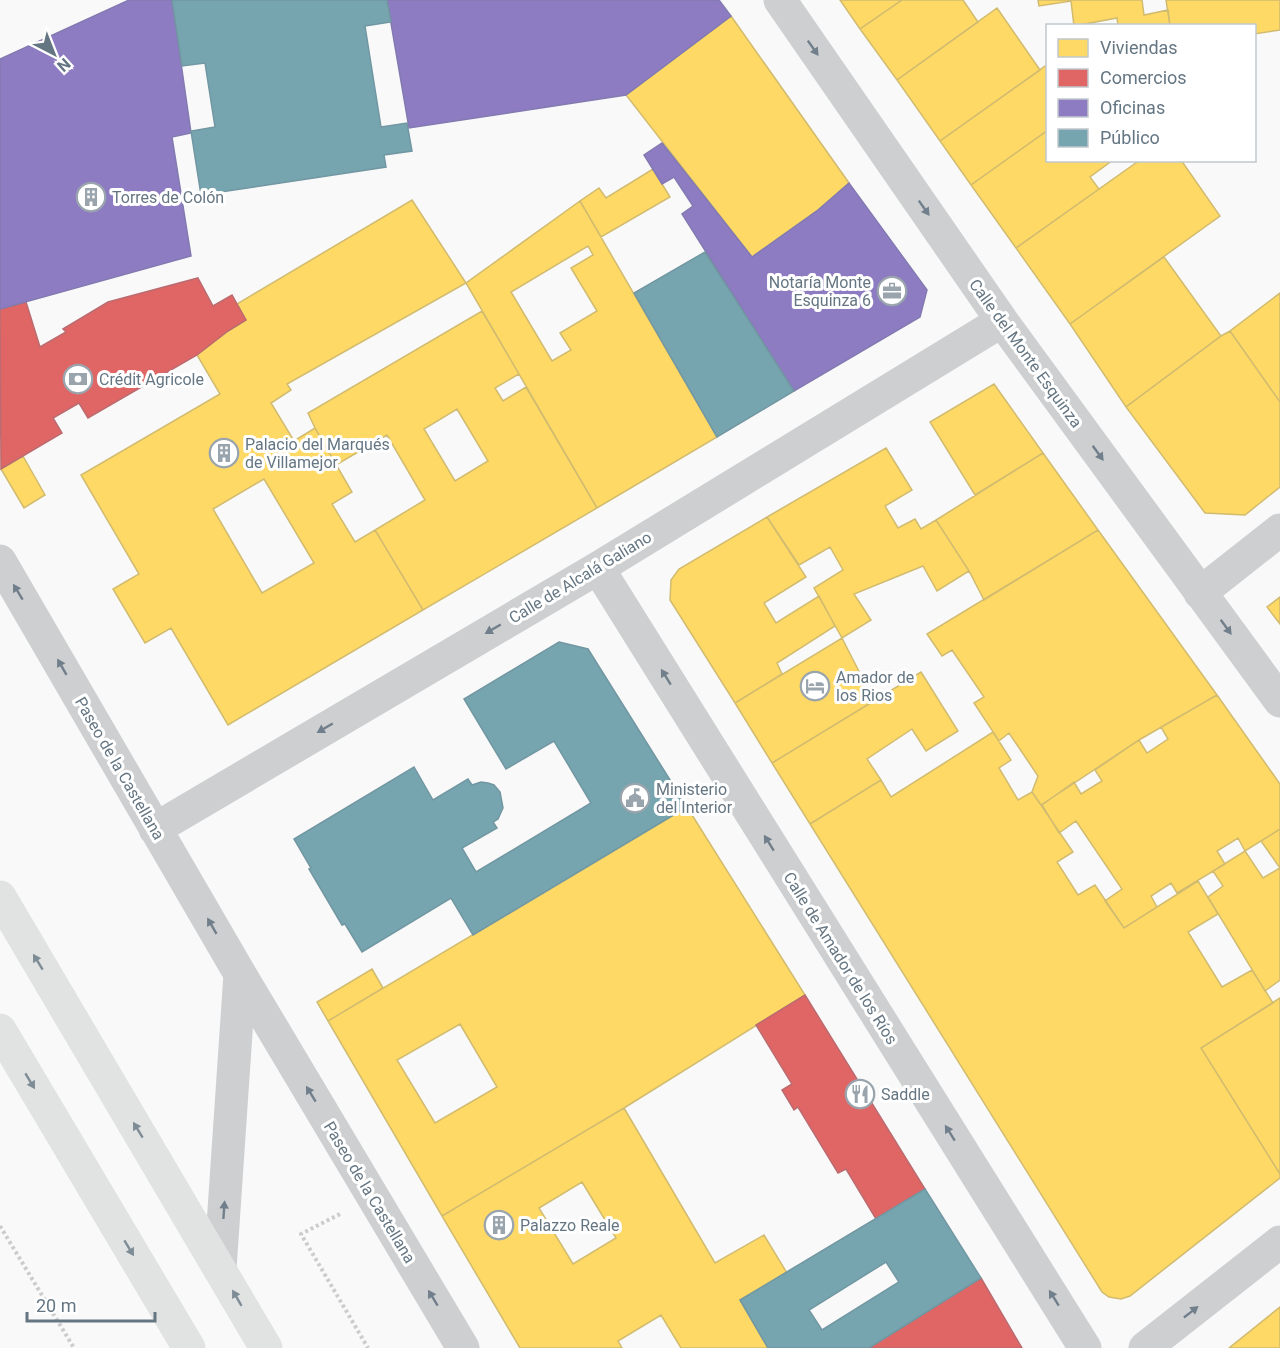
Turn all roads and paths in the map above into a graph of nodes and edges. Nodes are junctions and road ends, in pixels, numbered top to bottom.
1 (780, 0) edge
2 (1002, 321) junction
3 (1280, 530) edge
4 (0, 561) edge
5 (598, 568) junction
6 (1200, 593) junction
7 (1280, 701) edge
8 (155, 829) junction
9 (0, 897) edge
10 (240, 974) junction
11 (0, 1030) edge
12 (0, 1226) edge
13 (301, 1234) dead end
14 (1280, 1242) edge
15 (220, 1269) junction
16 (74, 1348) edge
17 (189, 1348) edge
18 (266, 1348) edge
19 (368, 1348) edge
20 (463, 1348) edge
21 (1084, 1348) edge
22 (1145, 1348) edge

1 -> 2 street, Calle del Monte Esquinza
2 - 5 street, Calle de Alcalá Galiano
2 -> 6 street, Calle del Monte Esquinza
3 - 6 street
8 -> 4 street, Paseo de la Castellana
5 -> 8 street, Calle de Alcalá Galiano
21 -> 5 street, Calle de Amador de los Ríos
6 -> 7 street, Calle del Monte Esquinza
10 -> 8 street, Paseo de la Castellana
15 -> 9 highway
15 -> 10 street
20 -> 10 street, Paseo de la Castellana
11 -> 17 highway
12 - 16 path
13 - 19 path
22 -> 14 street
18 -> 15 highway

